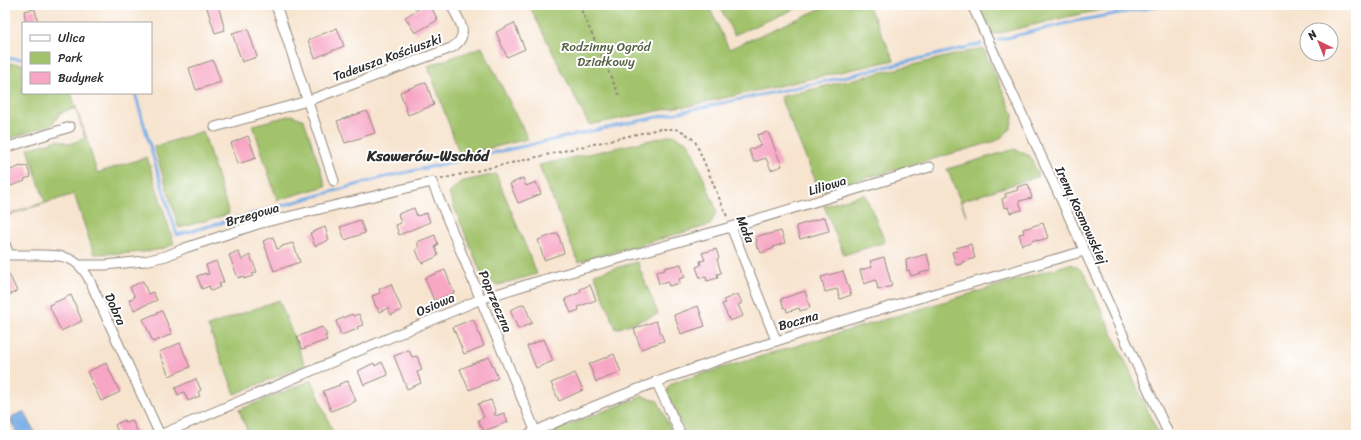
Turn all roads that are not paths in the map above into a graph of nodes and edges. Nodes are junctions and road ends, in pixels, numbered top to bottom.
1 (276, 5) edge
2 (451, 5) edge
3 (972, 5) edge
4 (307, 100) junction
5 (70, 127) dead end
6 (214, 127) dead end
7 (5, 148) edge
8 (930, 167) dead end
9 (334, 180) dead end
10 (432, 182) joint
11 (731, 227) junction
12 (5, 244) edge
13 (1084, 251) junction
14 (7, 255) edge
15 (80, 265) junction
16 (481, 299) junction
17 (776, 340) junction
18 (656, 381) junction
19 (536, 433) edge
20 (160, 435) edge
21 (527, 435) edge
22 (681, 435) edge
23 (1169, 435) edge

1 - 4 street
2 - 4 street, Tadeusza Kościuszki
3 - 13 street, Ireny Kosmowskiej
4 - 6 street, Tadeusza Kościuszki
4 - 9 street
5 - 7 street
8 - 11 street, Liliowa
10 - 15 street, Brzegowa
10 - 16 street, Poprzeczna
11 - 16 street, Osiowa
11 - 17 street, Mała
12 - 14 street
13 - 17 street, Boczna
13 - 23 street, Ireny Kosmowskiej
14 - 15 street
15 - 20 street, Dobra
16 - 19 street, Poprzeczna
16 - 20 street, Osiowa
17 - 18 street, Boczna
18 - 19 street, Boczna
18 - 22 street
19 - 21 street, Boczna

